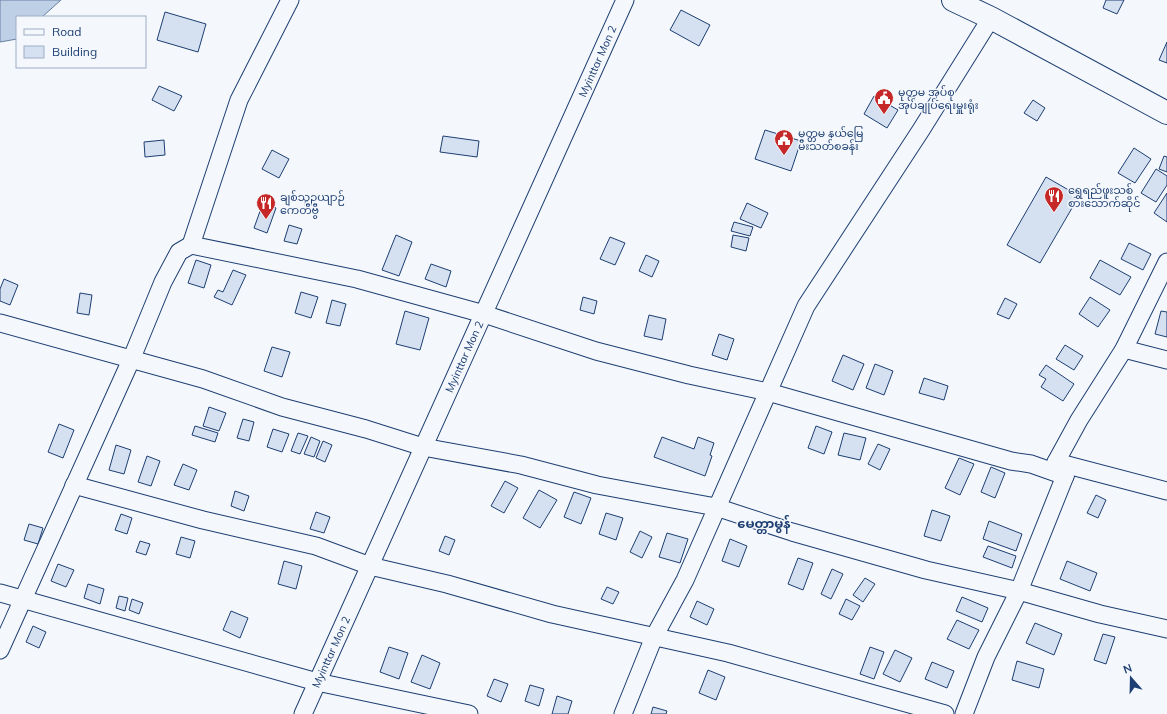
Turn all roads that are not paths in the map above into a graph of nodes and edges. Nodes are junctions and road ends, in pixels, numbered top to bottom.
1 (290, 0) edge
2 (625, 0) edge
3 (953, 0) edge
4 (991, 18) junction
5 (1167, 113) edge
6 (191, 246) junction
7 (1167, 262) edge
8 (484, 314) junction
9 (0, 323) edge
10 (1124, 349) junction
11 (131, 360) junction
12 (1167, 360) edge
13 (768, 392) junction
14 (424, 447) junction
15 (1060, 469) junction
16 (74, 485) junction
17 (1167, 491) edge
18 (716, 507) junction
19 (370, 566) junction
20 (1019, 591) junction
21 (0, 593) edge
22 (22, 599) junction
23 (1167, 629) edge
24 (654, 637) junction
25 (0, 650) edge
26 (317, 682) junction
27 (303, 714) edge
28 (469, 714) edge
29 (623, 714) edge
30 (945, 714) edge
31 (964, 714) edge

1 - 6 street
2 - 8 street, Myinttar Mon 2
3 - 4 highway
4 - 5 highway
4 - 13 street
6 - 8 street
6 - 11 street
7 - 10 street
8 - 13 street
8 - 14 street, Myinttar Mon 2
9 - 11 street
10 - 12 street
10 - 15 street
11 - 14 street
11 - 16 street
13 - 15 street
13 - 18 street
14 - 18 street
14 - 19 street, Myinttar Mon 2
15 - 17 street
15 - 20 street
16 - 19 street
16 - 22 street
18 - 20 street
18 - 24 street
19 - 24 street
19 - 26 street, Myinttar Mon 2
20 - 23 street
20 - 31 street
21 - 22 street
22 - 25 street
22 - 26 street
24 - 29 street
24 - 30 street
26 - 27 street, Myinttar Mon 2
26 - 28 street

